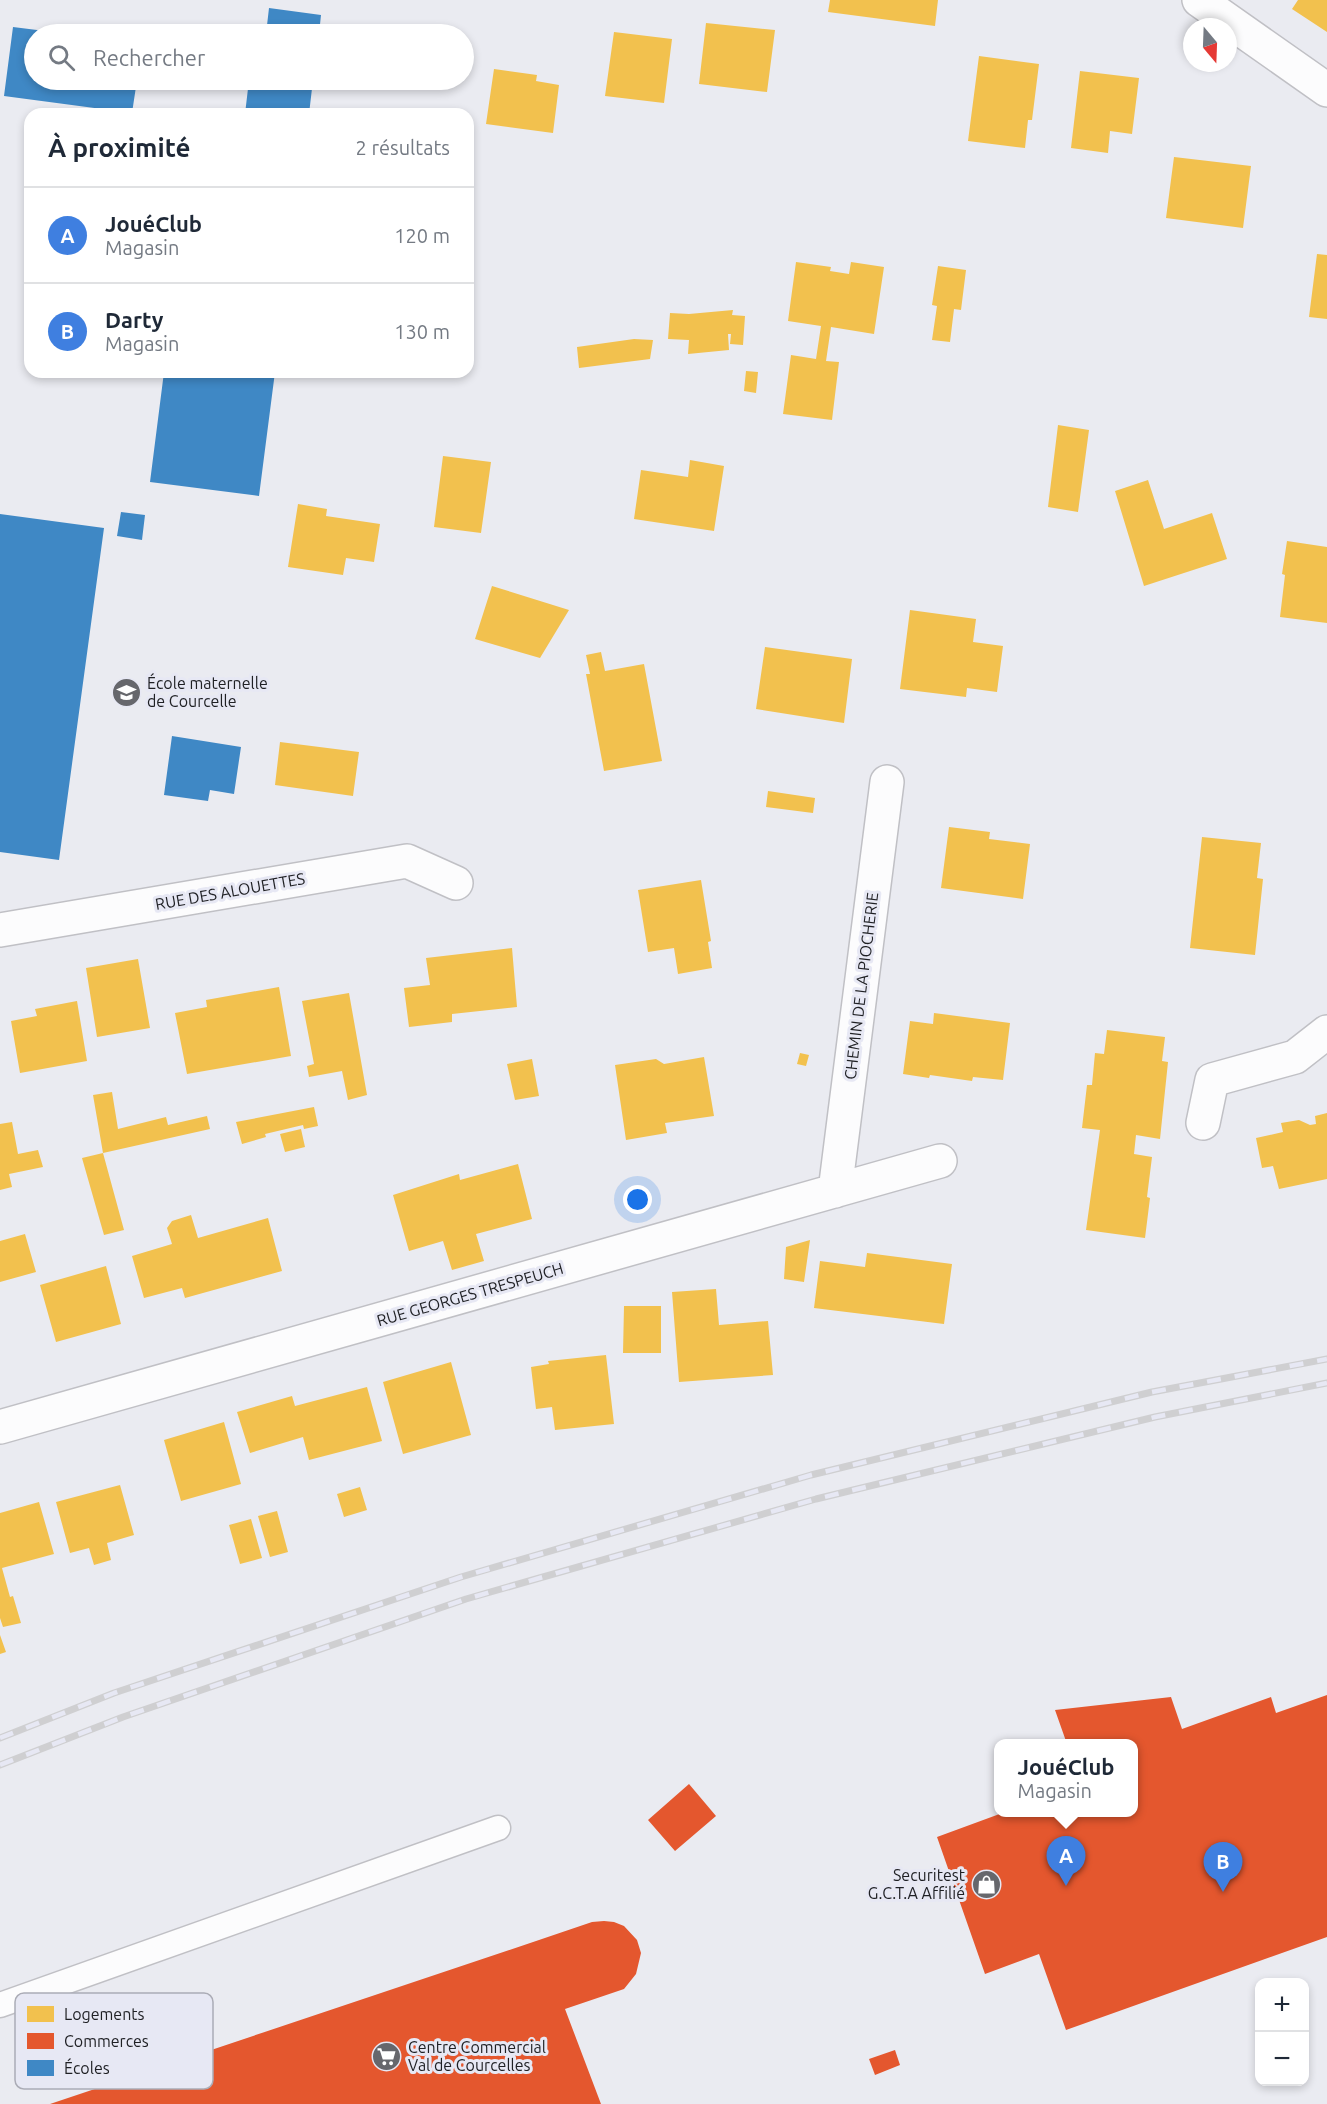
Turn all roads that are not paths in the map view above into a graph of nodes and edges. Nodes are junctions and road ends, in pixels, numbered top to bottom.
1 (1199, 0) edge
2 (1327, 90) edge
3 (887, 782) dead end
4 (456, 883) dead end
5 (0, 930) edge
6 (1327, 1032) edge
7 (1203, 1123) dead end
8 (940, 1161) dead end
9 (835, 1191) junction
10 (0, 1427) edge
11 (498, 1828) dead end
12 (34, 1993) edge
13 (15, 2000) edge
14 (0, 2005) edge

1 - 2 street
3 - 9 street, CHEMIN DE LA PIOCHERIE
4 - 5 street, RUE DES ALOUETTES
6 - 7 street
8 - 9 street, RUE GEORGES TRESPEUCH
9 - 10 street, RUE GEORGES TRESPEUCH
11 - 12 lane
13 - 14 lane

